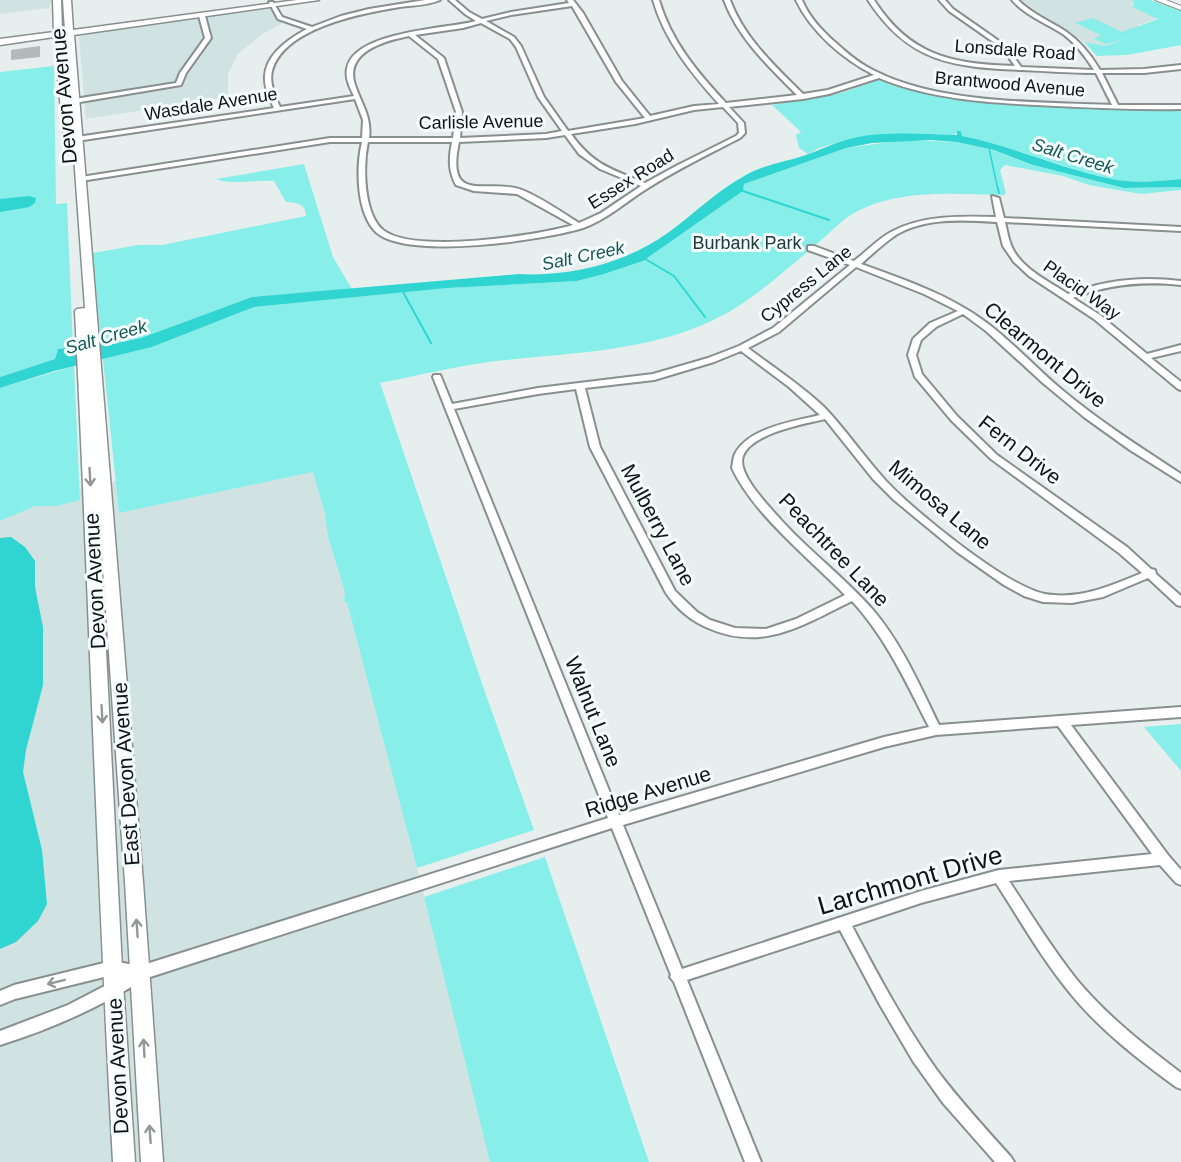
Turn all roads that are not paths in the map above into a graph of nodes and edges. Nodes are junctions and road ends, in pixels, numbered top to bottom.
1 (57, 0) edge
2 (67, 0) edge
3 (292, 0) edge
4 (315, 0) edge
5 (437, 0) edge
6 (452, 0) edge
7 (656, 0) edge
8 (727, 0) edge
9 (799, 0) edge
10 (871, 0) edge
11 (942, 0) edge
12 (1015, 0) edge
13 (1159, 0) edge
14 (572, 2) edge
15 (272, 4) junction
16 (1181, 8) edge
17 (202, 16) junction
18 (482, 21) junction
19 (312, 29) junction
20 (69, 31) junction
21 (58, 32) junction
22 (411, 34) junction
23 (0, 37) edge
24 (0, 42) edge
25 (1181, 67) edge
26 (1019, 68) junction
27 (1099, 72) junction
28 (878, 76) junction
29 (803, 96) junction
30 (358, 98) junction
31 (70, 102) junction
32 (725, 106) junction
33 (1181, 106) edge
34 (1116, 107) junction
35 (277, 108) junction
36 (649, 119) junction
37 (566, 133) junction
38 (366, 138) junction
39 (456, 139) junction
40 (73, 140) junction
41 (81, 179) junction
42 (646, 186) junction
43 (995, 198) dead end
44 (1000, 219) junction
45 (580, 226) junction
46 (1181, 229) edge
47 (811, 248) dead end
48 (853, 265) junction
49 (1181, 283) edge
50 (1067, 297) junction
51 (964, 311) junction
52 (87, 334) junction
53 (742, 348) junction
54 (1181, 348) edge
55 (1145, 357) junction
56 (89, 376) junction
57 (437, 377) dead end
58 (580, 387) junction
59 (1181, 387) edge
60 (449, 407) junction
61 (826, 416) junction
62 (1181, 479) edge
63 (1151, 573) junction
64 (852, 596) junction
65 (1181, 602) edge
66 (1181, 712) edge
67 (1061, 721) junction
68 (936, 730) junction
69 (616, 821) junction
70 (1163, 859) junction
71 (999, 876) junction
72 (1181, 879) edge
73 (843, 923) junction
74 (112, 968) junction
75 (140, 973) junction
76 (677, 977) junction
77 (113, 992) junction
78 (0, 998) edge
79 (0, 1038) edge
80 (1181, 1082) edge
81 (123, 1162) edge
82 (152, 1162) edge
83 (753, 1162) edge
84 (1006, 1162) edge

1 - 21 main road, Devon Avenue
2 - 20 main road, Devon Avenue
3 - 15 main road
4 - 15 main road
5 - 19 street
6 - 18 street
7 - 32 street, Essex Road
8 - 29 street
9 - 28 street, Brantwood Avenue
10 - 26 street, Lonsdale Road
11 - 26 street
12 - 27 street
13 - 16 street
14 - 18 street
14 - 36 street
15 - 17 main road
15 - 19 street
15 - 20 main road
17 - 20 main road
17 - 31 street
18 - 22 street
18 - 37 street
19 - 35 street
20 - 21 main road
20 - 31 main road, Devon Avenue
21 - 23 main road
21 - 24 main road
21 - 31 main road, Devon Avenue
22 - 30 street
22 - 39 street
25 - 27 street, Lonsdale Road
26 - 27 street, Lonsdale Road
27 - 34 street
28 - 29 street, Carlisle Avenue
28 - 34 street, Brantwood Avenue
29 - 32 street, Carlisle Avenue
30 - 35 street, Wasdale Avenue
30 - 38 street
31 - 40 main road, Devon Avenue
32 - 36 street, Carlisle Avenue
32 - 42 street, Essex Road
33 - 34 street, Brantwood Avenue
35 - 40 street, Wasdale Avenue
36 - 37 street, Carlisle Avenue
37 - 39 street, Carlisle Avenue
37 - 42 street
38 - 39 street, Carlisle Avenue
38 - 41 street, Carlisle Avenue
38 - 45 street, Essex Road
39 - 45 street
40 - 41 main road, Devon Avenue
40 - 52 main road, Devon Avenue
41 - 52 main road, Devon Avenue
42 - 45 street, Essex Road
43 - 44 street, Placid Way
44 - 46 street, Cypress Lane
44 - 48 street, Cypress Lane
44 - 50 street, Placid Way
47 - 48 street, Clearmont Drive
48 - 51 street, Clearmont Drive
48 - 53 street, Cypress Lane
49 - 50 street
50 - 55 street, Placid Way
51 - 62 street, Clearmont Drive
51 - 63 street, Fern Drive
52 - 56 main road, Devon Avenue
53 - 58 street, Cypress Lane
53 - 61 street, Mimosa Lane
54 - 55 street
55 - 59 street, Placid Way
56 -> 74 main road, Devon Avenue
75 -> 56 main road, East Devon Avenue
57 - 60 street, Walnut Lane
58 - 60 street, Cypress Lane
58 - 64 street, Mulberry Lane
60 - 69 street, Walnut Lane
61 - 63 street, Mimosa Lane
61 - 64 street, Peachtree Lane
63 - 65 street, Fern Drive
64 - 68 street, Peachtree Lane
66 - 67 street, Ridge Avenue
67 - 68 street, Ridge Avenue
67 - 70 street
68 - 69 street, Ridge Avenue
69 - 75 street, Ridge Avenue
69 - 76 street, Walnut Lane
70 - 71 street, Larchmont Drive
70 - 72 street
71 - 73 street, Larchmont Drive
71 - 80 street
73 - 76 street, Larchmont Drive
73 - 84 street
74 - 75 street
74 - 77 main road, Devon Avenue
74 -> 78 street
75 - 77 street
82 -> 75 main road, East Devon Avenue
76 - 83 street, Walnut Lane
77 - 79 street
77 - 81 main road, Devon Avenue

